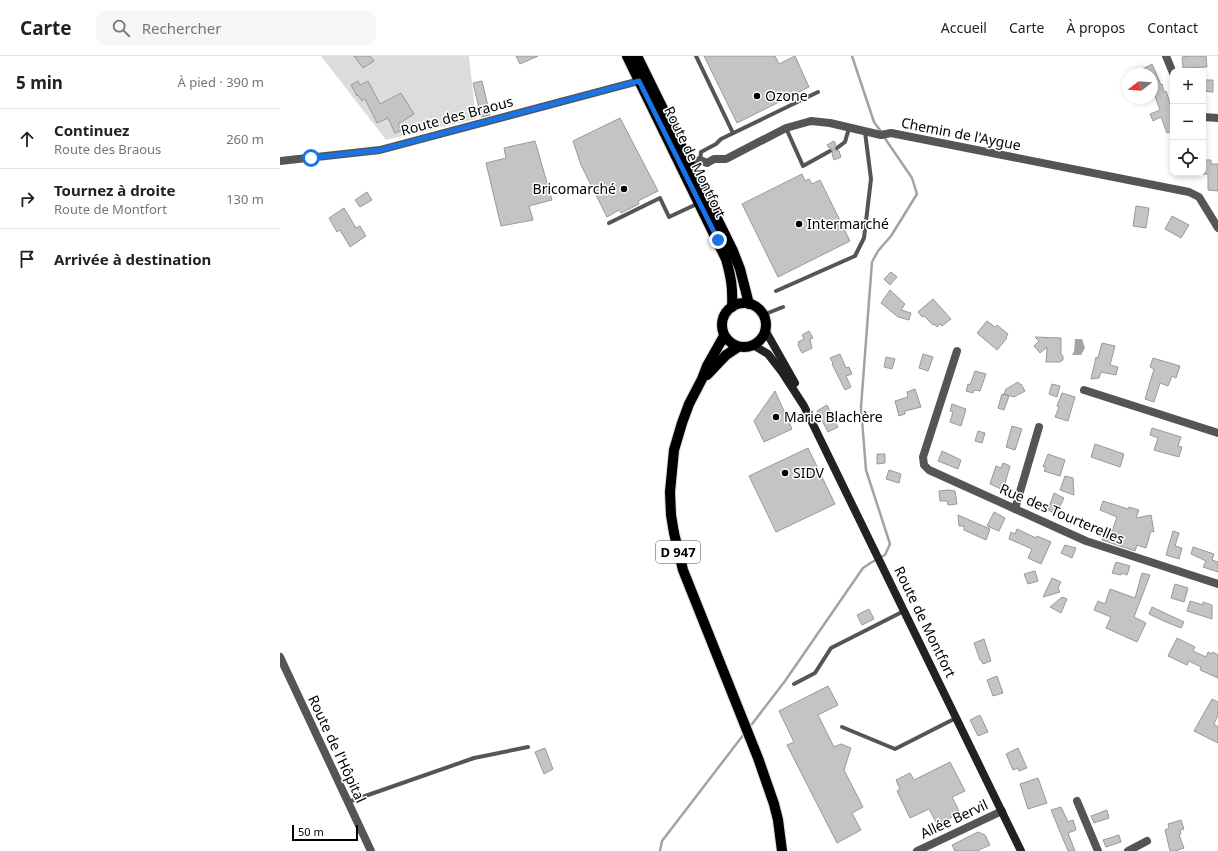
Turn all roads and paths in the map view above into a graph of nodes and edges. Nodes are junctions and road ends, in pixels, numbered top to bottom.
1 (626, 56) edge
2 (637, 56) edge
3 (696, 56) edge
4 (1166, 56) edge
5 (1171, 68) edge
6 (639, 81) junction
7 (818, 92) dead end
8 (1206, 117) edge
9 (1218, 118) edge
10 (786, 128) junction
11 (848, 128) junction
12 (865, 132) junction
13 (733, 133) junction
14 (837, 148) dead end
15 (830, 151) dead end
16 (280, 161) edge
17 (695, 162) junction
18 (699, 203) junction
19 (609, 224) dead end
20 (1218, 228) edge
21 (776, 291) dead end
22 (748, 304) junction
23 (732, 307) junction
24 (784, 307) dead end
25 (763, 315) junction
26 (765, 330) junction
27 (724, 336) junction
28 (753, 345) junction
29 (738, 347) junction
30 (957, 351) dead end
31 (702, 379) junction
32 (1084, 390) dead end
33 (804, 406) junction
34 (1040, 427) dead end
35 (1218, 433) edge
36 (1015, 509) junction
37 (1218, 584) edge
38 (904, 611) junction
39 (280, 657) edge
40 (794, 684) dead end
41 (956, 718) junction
42 (842, 727) dead end
43 (528, 748) dead end
44 (1077, 801) dead end
45 (348, 802) junction
46 (1002, 811) junction
47 (1147, 841) dead end
48 (371, 851) edge
49 (782, 851) edge
50 (917, 851) edge
51 (1022, 851) edge
52 (1098, 851) edge
53 (1128, 851) edge

1 - 6 main road, Route de Montfort
2 - 17 main road, Route de Montfort
3 - 13 lane
4 - 5 street
6 - 16 street, Route des Braous
6 - 18 main road, Route de Montfort
7 - 13 lane
8 - 9 street
10 - 11 street, Chemin de l'Aygue
10 - 15 lane
10 - 17 street, Chemin de l'Aygue
11 - 12 street, Chemin de l'Aygue
11 - 14 lane
12 - 20 street, Chemin de l'Aygue
12 - 21 lane
13 - 17 lane
17 - 22 main road, Route de Montfort
18 - 19 lane
18 - 23 main road, Route de Montfort
22 - 23 main road
22 - 25 main road
23 - 27 main road
24 - 25 lane
25 - 26 main road
26 - 28 main road
26 - 33 main road, Route de Montfort
27 - 29 main road
27 - 31 main road, D 947
28 - 29 main road
28 - 33 main road, Route de Montfort
29 - 31 main road, D 947
30 - 36 street, Rue des Tourterelles
31 - 49 main road, D 947
32 - 35 street
33 - 38 main road, Route de Montfort
34 - 36 street
36 - 37 street, Rue des Tourterelles
38 - 40 lane
38 - 41 main road, Route de Montfort
39 - 45 street, Route de l'Hôpital
41 - 42 lane
41 - 46 main road, Route de Montfort
43 - 45 lane
44 - 52 street
45 - 48 street, Route de l'Hôpital
46 - 50 street, Allée Bervil
46 - 51 main road, Route de Montfort
47 - 53 street

